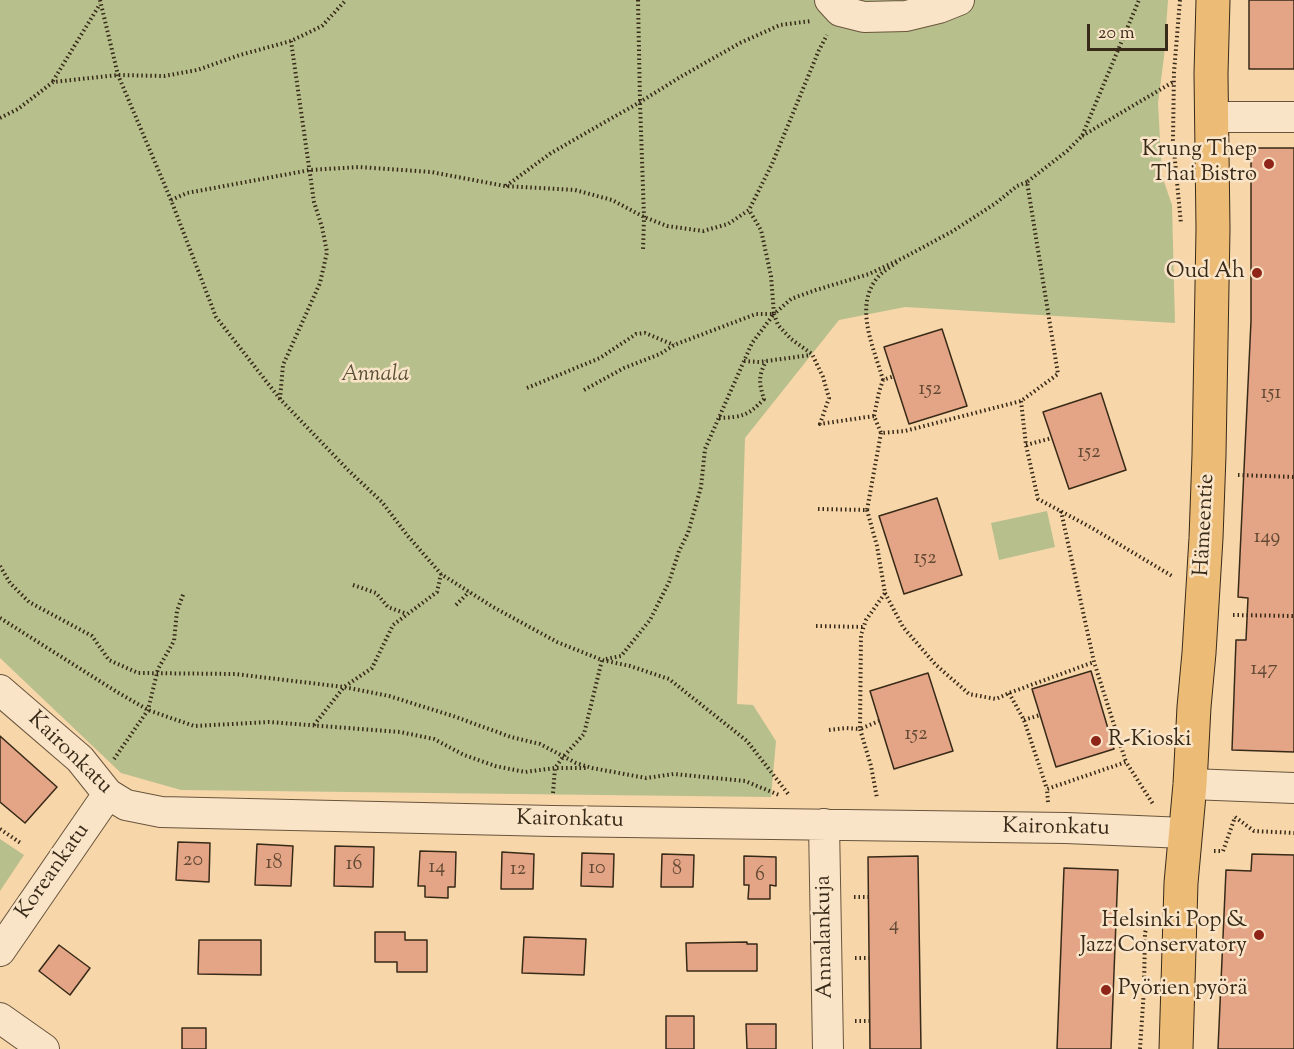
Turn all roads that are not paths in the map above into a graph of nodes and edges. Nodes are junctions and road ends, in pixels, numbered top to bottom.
1 (959, 0) edge
2 (1213, 0) edge
3 (835, 5) edge
4 (1212, 117) junction
5 (1294, 117) edge
6 (0, 690) edge
7 (1190, 784) junction
8 (1294, 788) edge
9 (108, 794) junction
10 (824, 824) junction
11 (1185, 833) junction
12 (0, 951) edge
13 (0, 1018) edge
14 (44, 1049) edge
15 (828, 1049) edge
16 (1176, 1049) edge

1 - 3 street
2 - 4 main road, Hämeentie
4 - 5 street
4 - 7 main road, Hämeentie
6 - 9 street, Kaironkatu
7 - 8 street
7 - 11 main road, Hämeentie
9 - 10 street, Kaironkatu
9 - 12 street, Koreankatu
10 - 11 street, Kaironkatu
10 - 15 street, Annalankuja
11 - 16 main road, Hämeentie
13 - 14 street

